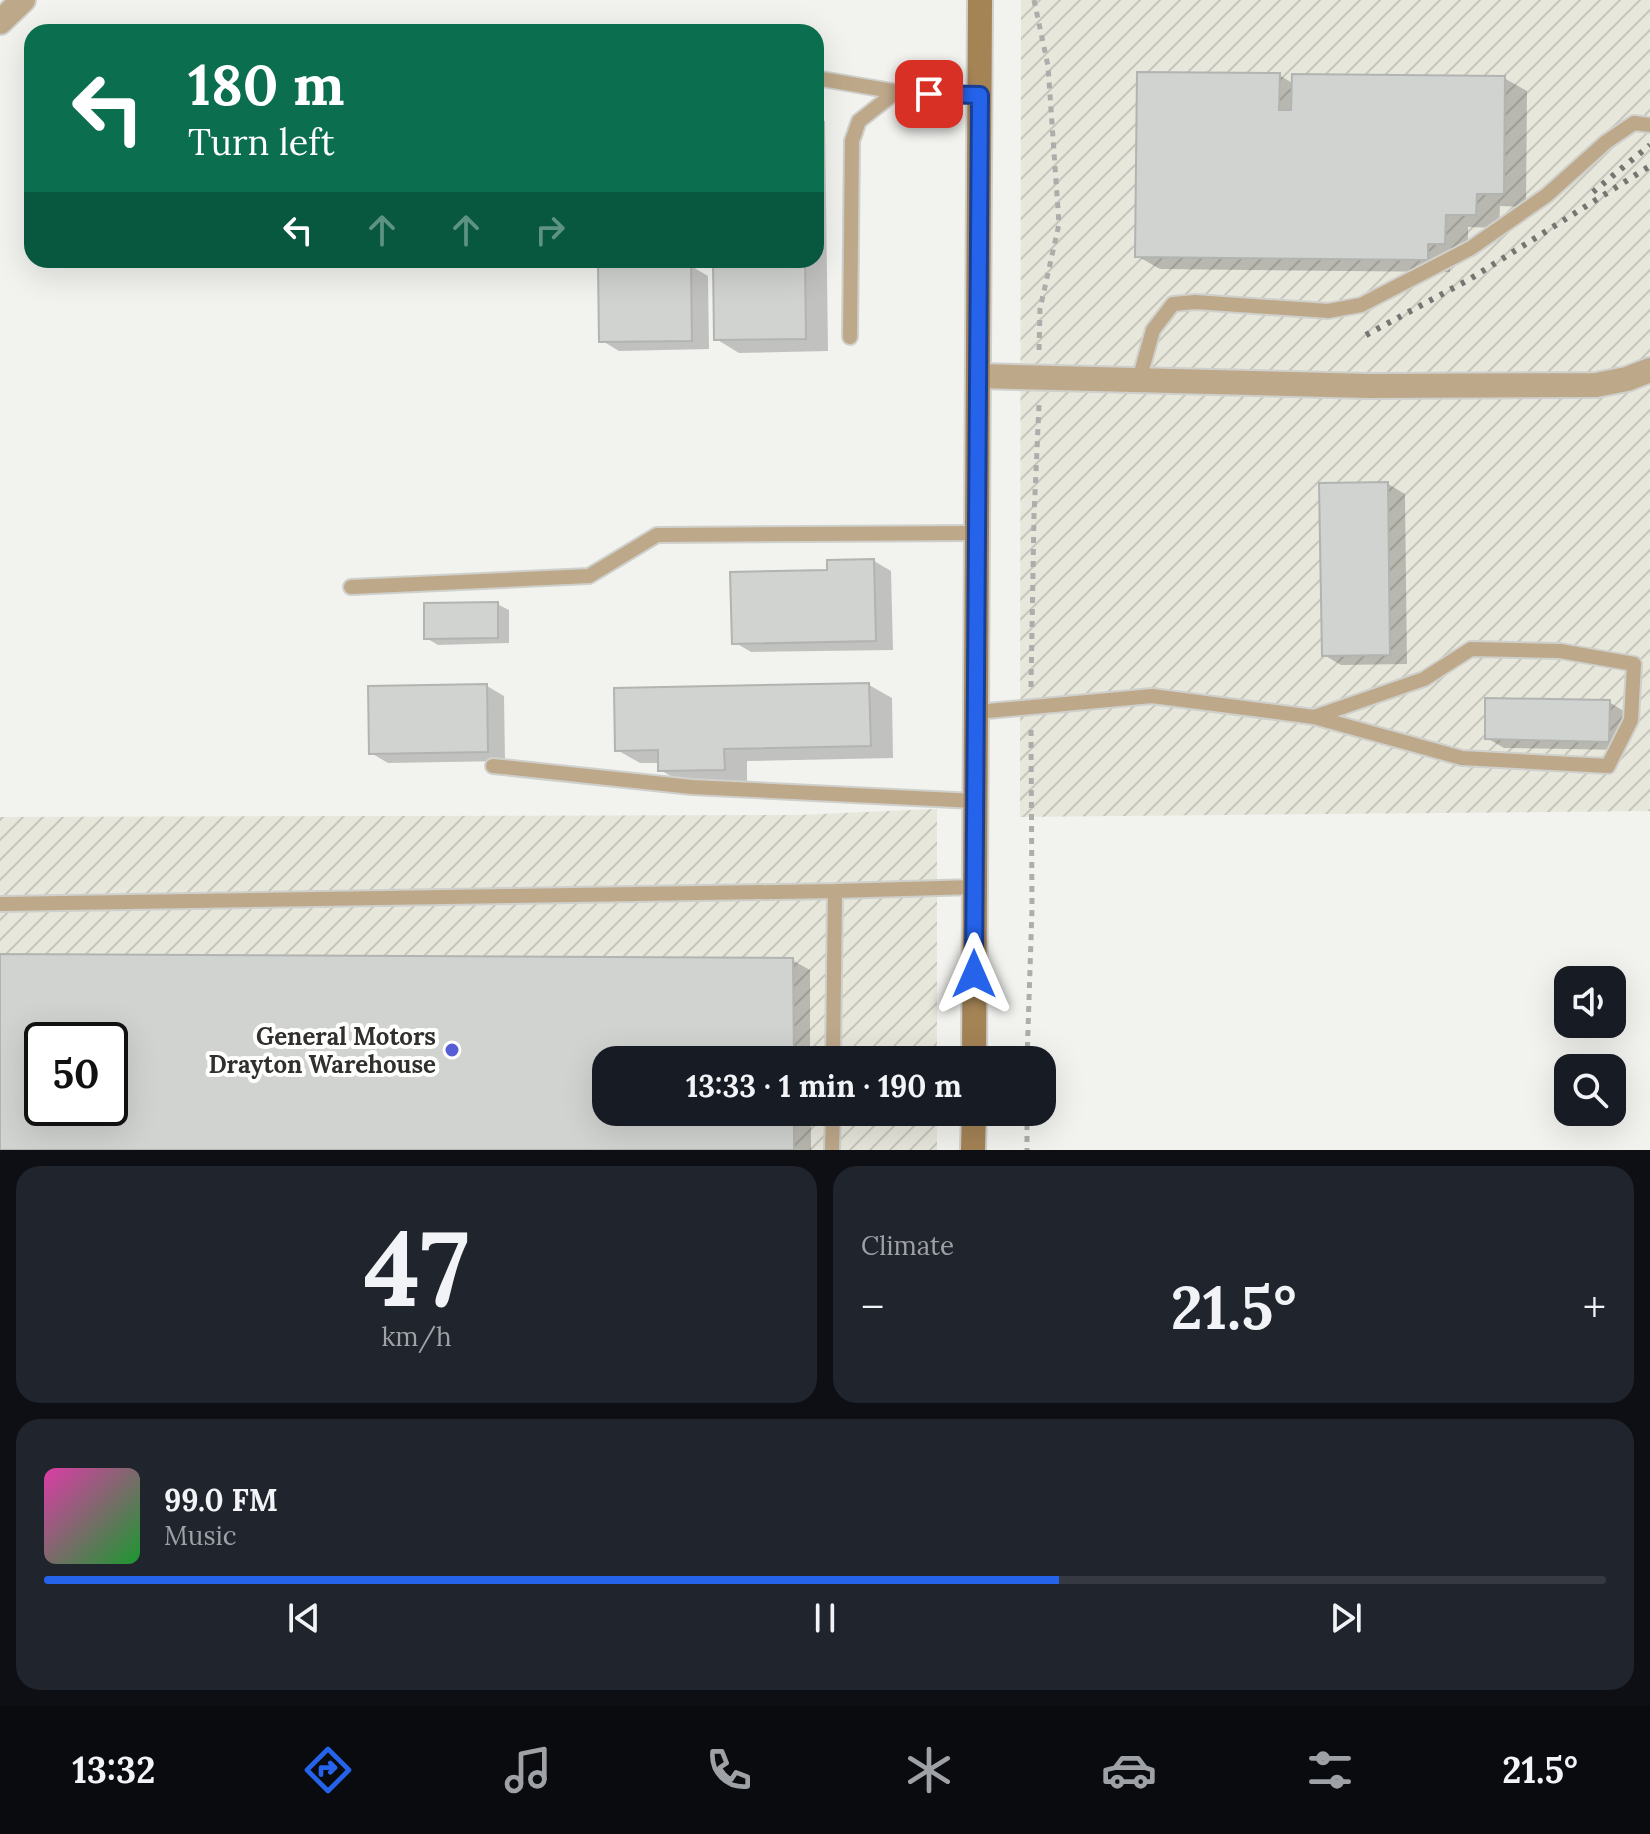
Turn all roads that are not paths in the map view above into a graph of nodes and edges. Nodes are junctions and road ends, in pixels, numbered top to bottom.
1 (23, 0) edge
2 (980, 0) edge
3 (0, 22) edge
4 (824, 79) edge
5 (904, 93) junction
6 (980, 95) junction
7 (1650, 125) edge
8 (850, 337) dead end
9 (1650, 370) edge
10 (979, 376) junction
11 (1139, 380) junction
12 (979, 533) junction
13 (351, 587) dead end
14 (977, 712) junction
15 (1314, 717) junction
16 (493, 766) dead end
17 (975, 801) junction
18 (975, 887) junction
19 (835, 891) junction
20 (0, 904) edge
21 (833, 1046) edge
22 (974, 1046) edge
23 (833, 1126) edge
24 (974, 1126) edge
25 (832, 1150) edge
26 (973, 1150) edge

1 - 3 street
2 - 6 main road
4 - 5 lane
5 - 6 lane
5 - 8 lane
6 - 10 main road
7 - 11 lane
9 - 11 street
10 - 11 street
10 - 12 main road
12 - 13 lane
12 - 14 main road
14 - 15 lane
14 - 17 main road
15 - 15 lane
16 - 17 lane
17 - 18 main road
18 - 19 lane
18 - 22 main road
19 - 20 lane
19 - 21 lane
23 - 25 lane
24 - 26 main road

